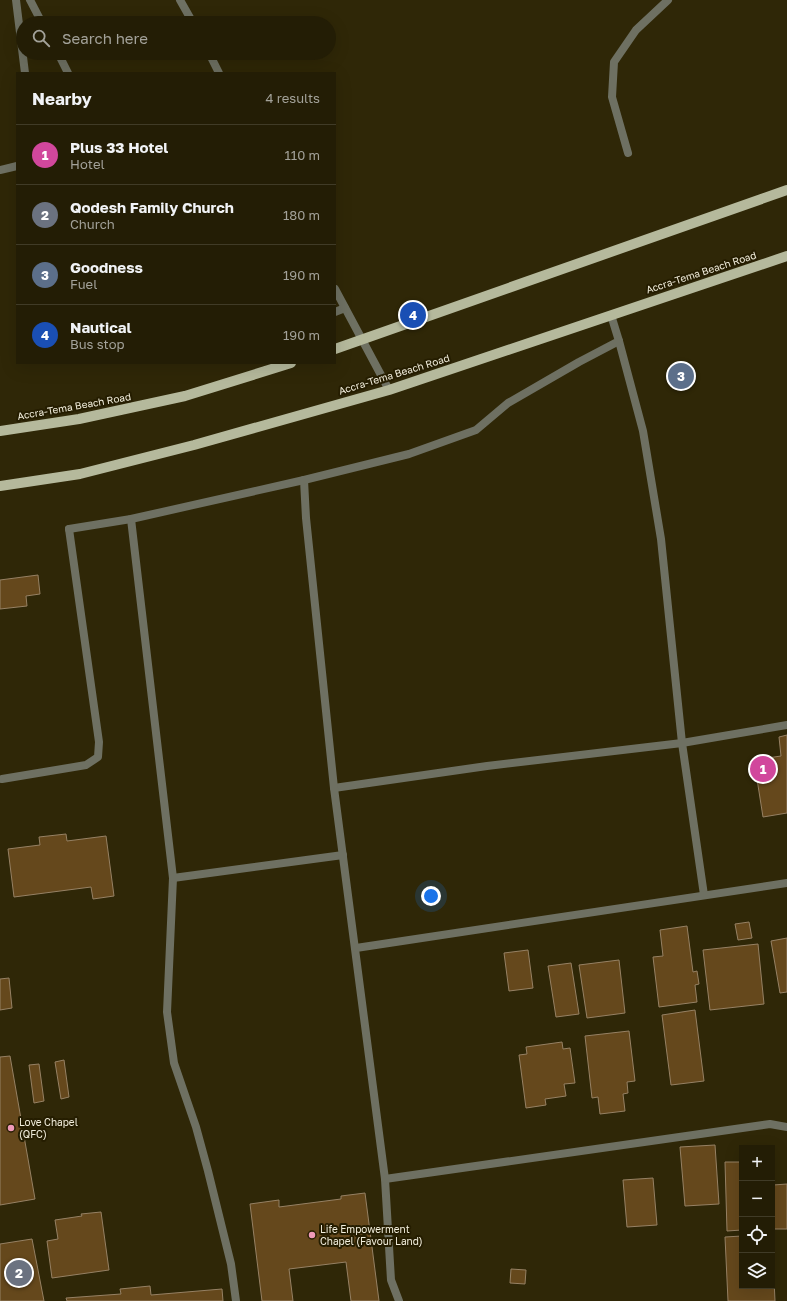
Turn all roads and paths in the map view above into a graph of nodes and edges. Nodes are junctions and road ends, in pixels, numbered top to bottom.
1 (16, 0) edge
2 (30, 0) edge
3 (180, 0) edge
4 (668, 0) edge
5 (18, 16) edge
6 (38, 16) edge
7 (189, 16) edge
8 (23, 60) edge
9 (62, 60) edge
10 (212, 60) edge
11 (25, 72) edge
12 (68, 72) edge
13 (218, 72) edge
14 (628, 153) dead end
15 (16, 166) edge
16 (0, 170) edge
17 (787, 190) edge
18 (787, 256) edge
19 (336, 291) edge
20 (345, 308) junction
21 (336, 312) edge
22 (611, 315) junction
23 (363, 340) junction
24 (619, 341) junction
25 (336, 349) edge
26 (287, 364) edge
27 (389, 390) junction
28 (0, 431) edge
29 (304, 480) junction
30 (0, 486) edge
31 (131, 519) junction
32 (787, 726) edge
33 (682, 744) junction
34 (2, 779) dead end
35 (334, 788) junction
36 (343, 855) junction
37 (173, 878) junction
38 (787, 883) edge
39 (704, 895) junction
40 (356, 948) junction
41 (787, 1127) edge
42 (385, 1179) junction
43 (236, 1301) edge
44 (398, 1301) edge

1 - 5 street
2 - 6 street
3 - 7 street
4 - 14 street
8 - 11 street
9 - 12 street
10 - 13 street
15 - 16 street
17 - 23 main road
18 - 22 main road, Accra-Tema Beach Road
19 - 20 street
20 - 21 street
20 - 23 street
22 - 24 street
22 - 27 main road, Accra-Tema Beach Road
23 - 25 main road
23 - 27 street
24 - 29 street
24 - 33 street
26 - 28 main road, Accra-Tema Beach Road
27 - 30 main road, Accra-Tema Beach Road
29 - 31 street
29 - 35 street
31 - 34 street
31 - 37 street
32 - 33 street
33 - 35 street
33 - 39 street
35 - 36 street
36 - 37 street
36 - 40 street
37 - 43 street
38 - 39 street
39 - 40 street
40 - 42 street
41 - 42 street
42 - 44 street

